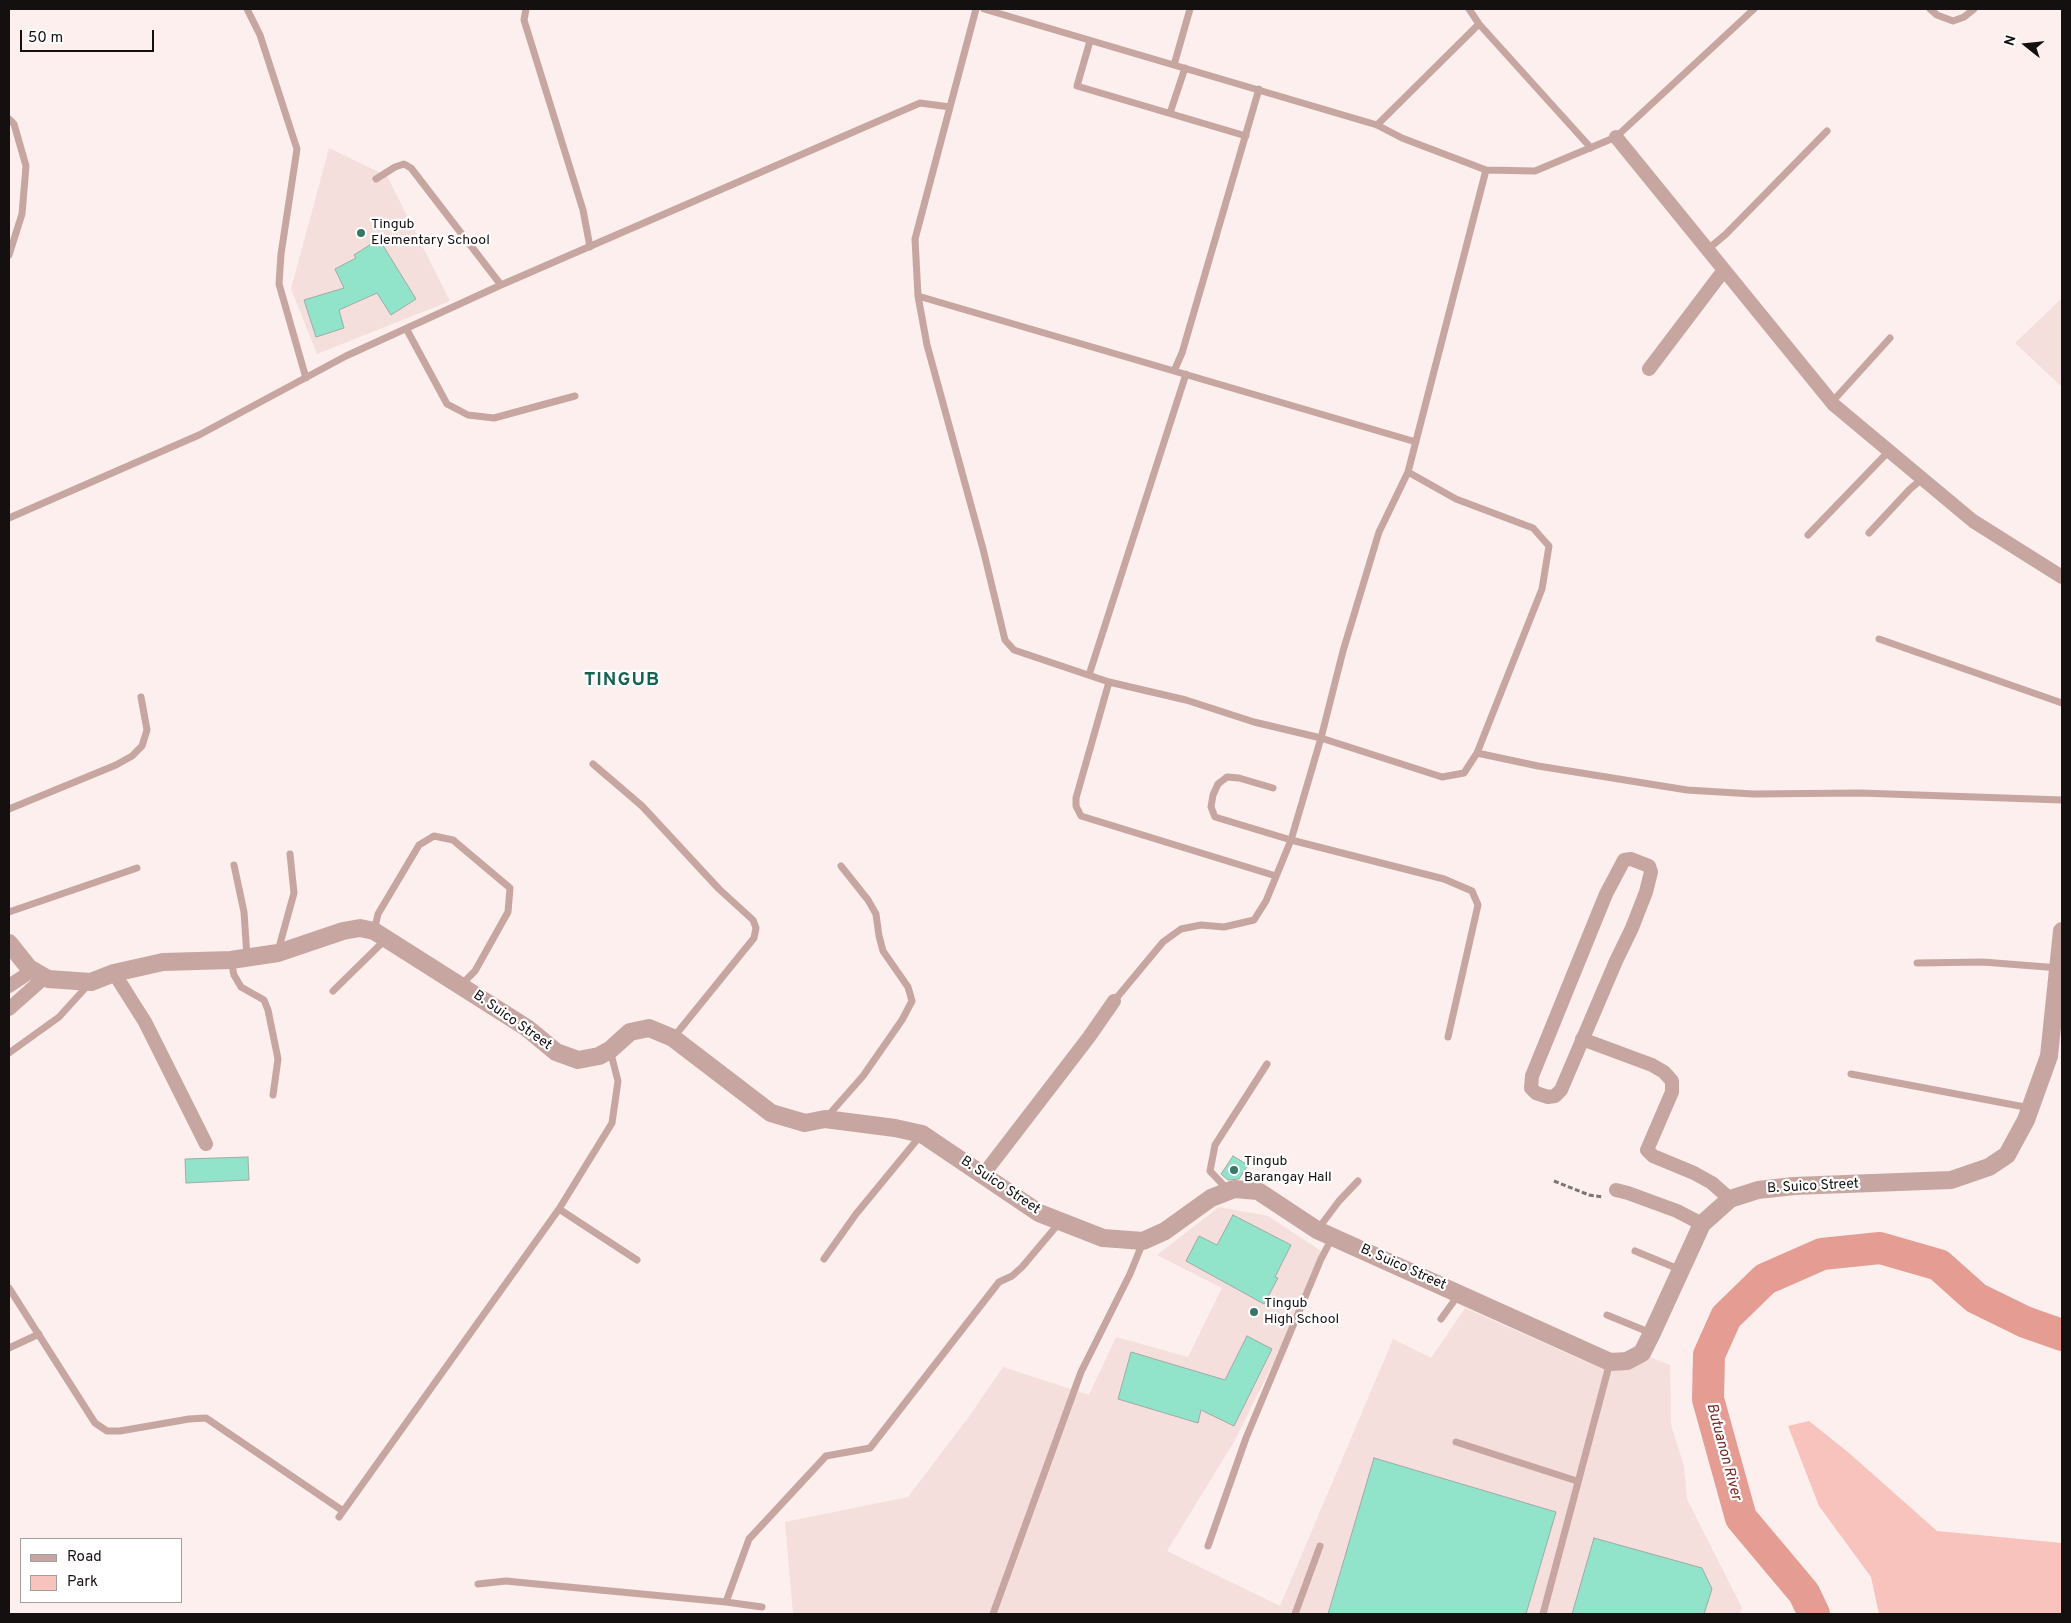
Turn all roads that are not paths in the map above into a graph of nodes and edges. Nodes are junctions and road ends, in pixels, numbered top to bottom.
1 (247, 9) edge
2 (526, 9) edge
3 (976, 9) edge
4 (987, 9) edge
5 (1190, 9) edge
6 (1469, 9) edge
7 (1754, 9) edge
8 (1930, 9) edge
9 (1974, 9) edge
10 (1479, 24) junction
11 (1090, 41) junction
12 (1174, 65) junction
13 (1185, 68) junction
14 (1259, 90) junction
15 (950, 107) junction
16 (1170, 113) junction
17 (9, 119) edge
18 (1377, 125) junction
19 (1827, 131) dead end
20 (1246, 136) junction
21 (1616, 137) junction
22 (1591, 148) junction
23 (1486, 170) junction
24 (376, 179) dead end
25 (590, 246) junction
26 (1707, 250) junction
27 (9, 255) edge
28 (1724, 270) junction
29 (501, 285) junction
30 (918, 296) junction
31 (407, 330) junction
32 (1890, 338) dead end
33 (1649, 369) dead end
34 (1174, 370) junction
35 (1186, 374) junction
36 (306, 378) junction
37 (575, 396) dead end
38 (1832, 402) junction
39 (1416, 442) junction
40 (1889, 451) junction
41 (1408, 472) junction
42 (1922, 478) junction
43 (9, 518) edge
44 (1869, 533) dead end
45 (1808, 535) dead end
46 (2062, 577) edge
47 (1879, 639) dead end
48 (1089, 675) junction
49 (1109, 682) junction
50 (141, 697) dead end
51 (2062, 703) edge
52 (1320, 738) junction
53 (1477, 753) junction
54 (593, 764) dead end
55 (1273, 788) dead end
56 (2062, 800) edge
57 (9, 809) edge
58 (1291, 840) junction
59 (290, 854) dead end
60 (234, 865) dead end
61 (841, 866) dead end
62 (137, 868) dead end
63 (1276, 876) junction
64 (9, 912) edge
65 (2062, 932) edge
66 (380, 935) junction
67 (9, 943) edge
68 (278, 953) junction
69 (239, 959) junction
70 (1917, 964) dead end
71 (2058, 968) junction
72 (39, 973) junction
73 (114, 973) junction
74 (91, 982) junction
75 (9, 986) edge
76 (461, 986) junction
77 (333, 991) dead end
78 (1114, 1001) joint
79 (9, 1009) edge
80 (1448, 1037) dead end
81 (673, 1038) junction
82 (1582, 1039) junction
83 (610, 1050) junction
84 (9, 1053) edge
85 (2055, 1055) edge
86 (1267, 1064) dead end
87 (1851, 1074) dead end
88 (273, 1095) dead end
89 (2030, 1108) junction
90 (825, 1119) junction
91 (922, 1134) junction
92 (206, 1144) dead end
93 (983, 1175) junction
94 (1358, 1181) dead end
95 (1616, 1190) road end
96 (1230, 1191) junction
97 (1730, 1199) junction
98 (559, 1209) junction
99 (1060, 1222) junction
100 (1702, 1224) junction
101 (1325, 1234) junction
102 (1143, 1240) junction
103 (1635, 1251) dead end
104 (824, 1259) dead end
105 (636, 1260) dead end
106 (1681, 1270) junction
107 (9, 1288) edge
108 (1459, 1294) junction
109 (1607, 1314) dead end
110 (1440, 1319) dead end
111 (1652, 1333) junction
112 (39, 1334) junction
113 (9, 1348) edge
114 (1610, 1362) junction
115 (1456, 1442) dead end
116 (1577, 1481) junction
117 (1208, 1546) dead end
118 (1320, 1546) dead end
119 (478, 1584) dead end
120 (726, 1602) junction
121 (762, 1607) dead end
122 (992, 1614) edge
123 (1295, 1614) edge
124 (1543, 1614) edge

1 - 36 lane
2 - 25 lane
3 - 15 lane
4 - 11 lane
5 - 12 lane
6 - 10 lane
7 - 21 lane
8 - 9 lane
10 - 18 lane
10 - 22 lane
11 - 12 lane
11 - 16 lane
12 - 13 lane
13 - 14 lane
13 - 16 lane
14 - 18 lane
14 - 20 lane
15 - 25 lane
15 - 30 lane
16 - 20 lane
17 - 27 lane
18 - 23 lane
19 - 26 lane
20 - 34 lane
21 - 22 lane
21 - 26 street
22 - 23 lane
23 - 39 lane
24 - 29 lane
25 - 29 lane
26 - 28 street
28 - 33 street
28 - 38 street
29 - 31 lane
30 - 34 lane
30 - 48 lane
31 - 36 lane
31 - 37 lane
32 - 38 lane
34 - 35 lane
35 - 39 lane
35 - 48 lane
36 - 43 lane
38 - 40 street
39 - 41 lane
40 - 42 street
40 - 45 lane
41 - 52 lane
41 - 53 lane
42 - 44 lane
42 - 46 street
47 - 51 lane
48 - 49 lane
49 - 52 lane
49 - 63 lane
50 - 57 lane
52 - 53 lane
52 - 58 lane
53 - 56 lane
54 - 81 lane
55 - 58 lane
58 - 63 lane
58 - 80 lane
59 - 68 lane
60 - 69 lane
61 - 90 lane
62 - 64 lane
63 - 78 lane
65 - 71 street, B. Suico Street
66 - 68 street, B. Suico Street
66 - 76 street, B. Suico Street
66 - 76 lane
66 - 77 lane
67 - 72 street
68 - 69 street, B. Suico Street
69 - 73 street, B. Suico Street
69 - 88 lane
70 - 71 lane
71 - 85 street, B. Suico Street
72 - 74 street, B. Suico Street
72 - 75 street
72 - 79 street
73 - 74 street, B. Suico Street
73 - 92 street
74 - 84 lane
76 - 83 street, B. Suico Street
78 - 93 street
81 - 83 street, B. Suico Street
81 - 90 street, B. Suico Street
82 - 82 street
82 - 97 street
83 - 98 lane
85 - 89 street, B. Suico Street
86 - 96 lane
87 - 89 lane
89 - 97 street, B. Suico Street
90 - 91 street, B. Suico Street
91 - 93 street, B. Suico Street
91 - 104 lane
93 - 99 street, B. Suico Street
94 - 101 lane
95 - 100 street
96 - 101 street, B. Suico Street
96 - 102 street, B. Suico Street
97 - 100 street, B. Suico Street
98 - 105 lane
98 - 112 lane
99 - 102 street, B. Suico Street
99 - 120 lane
100 - 106 street, B. Suico Street
101 - 108 street, B. Suico Street
101 - 117 lane
102 - 122 lane
103 - 106 lane
106 - 111 street, B. Suico Street
107 - 112 lane
108 - 110 lane
108 - 114 street, B. Suico Street
109 - 111 lane
111 - 114 street, B. Suico Street
112 - 113 lane
114 - 116 lane
115 - 116 lane
116 - 124 lane
118 - 123 lane
119 - 120 lane
120 - 121 lane

